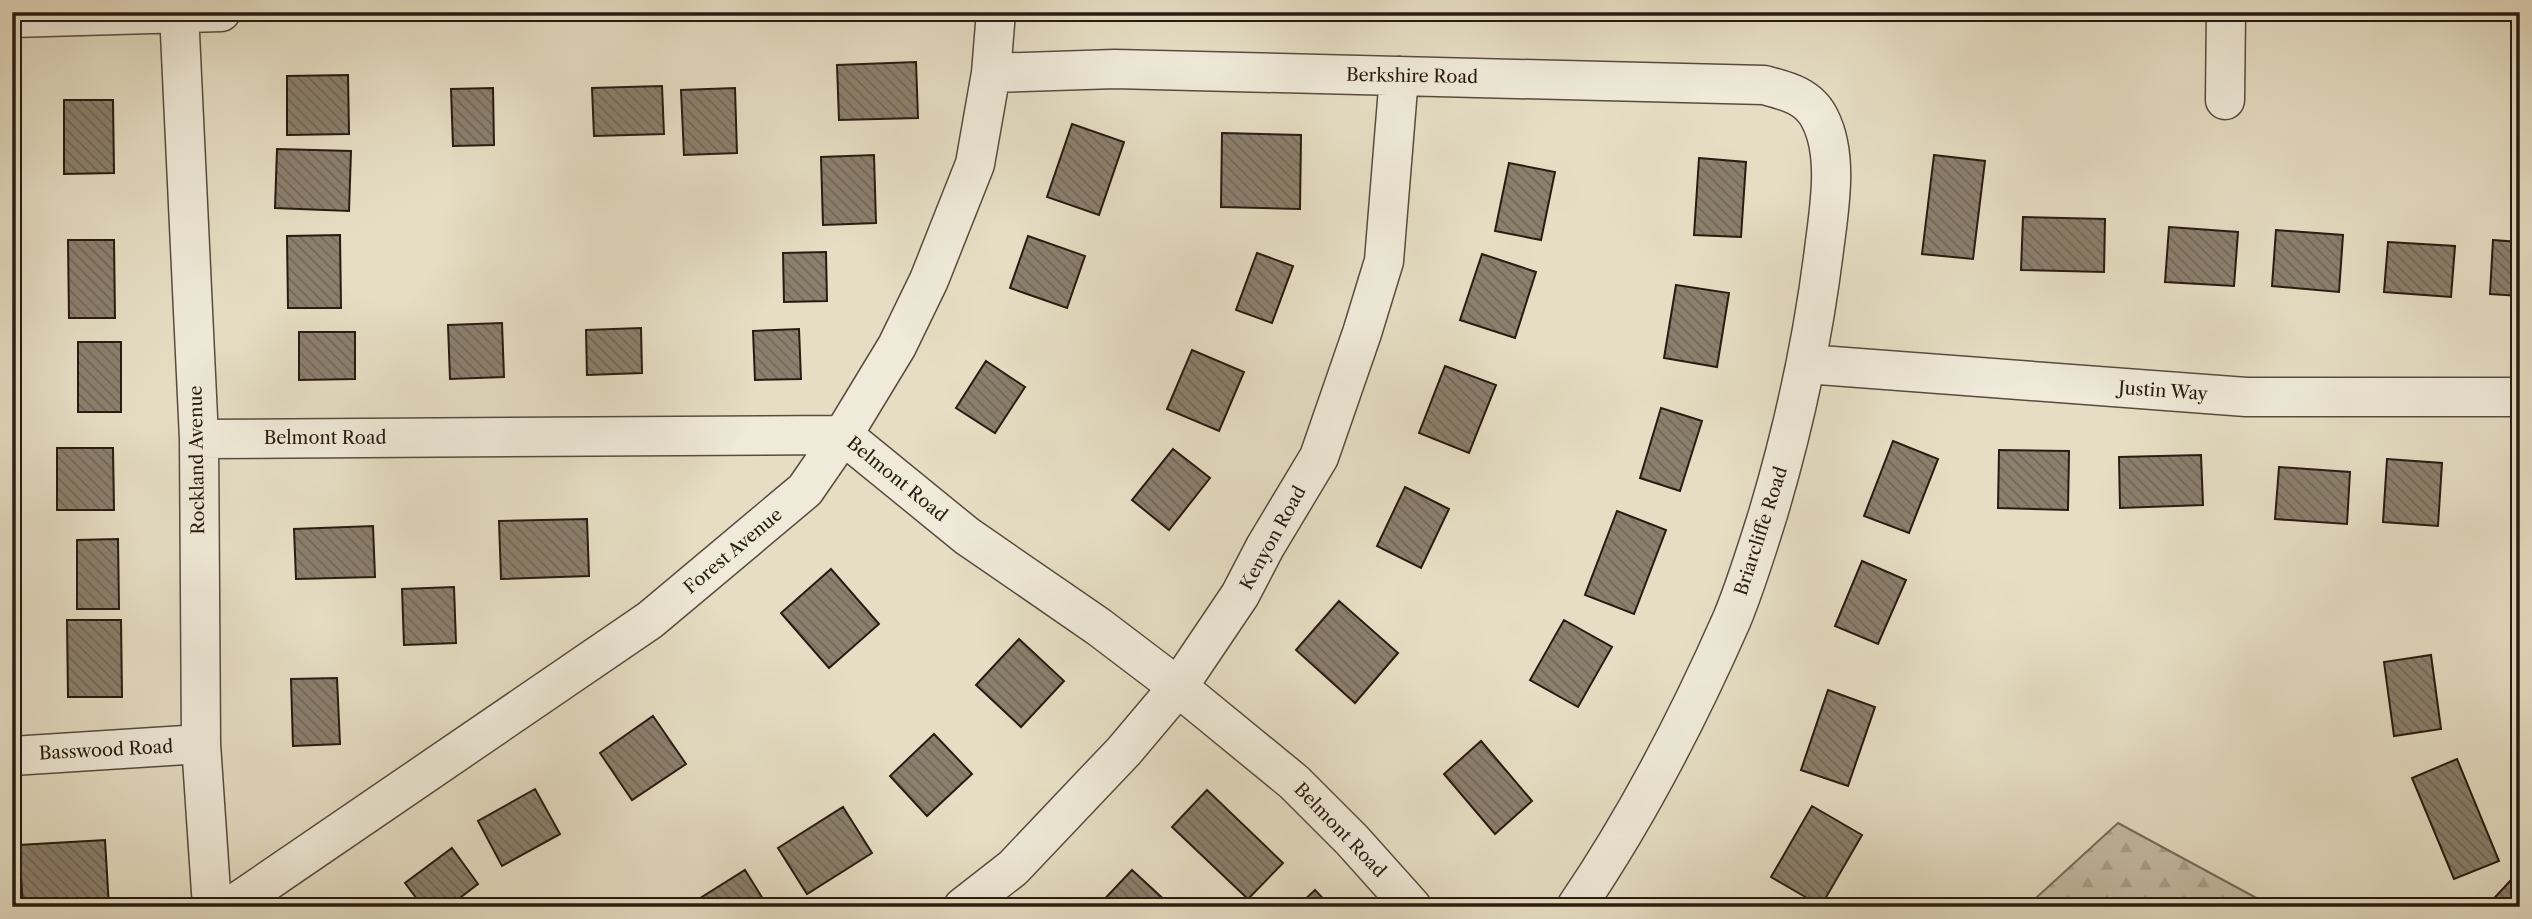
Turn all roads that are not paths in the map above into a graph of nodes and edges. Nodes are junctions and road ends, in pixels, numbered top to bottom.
1 (221, 12) edge
2 (996, 12) edge
3 (2226, 12) edge
4 (179, 13) edge
5 (12, 18) edge
6 (991, 73) junction
7 (1399, 76) junction
8 (2225, 100) dead end
9 (1820, 119) joint
10 (1806, 364) junction
11 (2520, 397) edge
12 (843, 435) junction
13 (199, 439) junction
14 (1178, 687) junction
15 (201, 744) junction
16 (12, 756) edge
17 (212, 907) edge
18 (230, 907) edge
19 (963, 907) edge
20 (1412, 907) edge
21 (1576, 907) edge

1 - 4 street
2 - 6 street, Forest Avenue
3 - 8 street
4 - 5 street
4 - 13 street, Rockland Avenue
6 - 7 street, Berkshire Road
6 - 12 street, Forest Avenue
7 - 9 street, Berkshire Road
7 - 14 street, Kenyon Road
9 - 10 street, Briarcliffe Road
10 - 11 street, Justin Way
10 - 21 street, Briarcliffe Road
12 - 13 street, Belmont Road
12 - 14 street, Belmont Road
12 - 18 street, Forest Avenue
13 - 15 street, Rockland Avenue
14 - 19 street, Kenyon Road
14 - 20 street, Belmont Road
15 - 16 street, Basswood Road
15 - 17 street, Rockland Avenue

